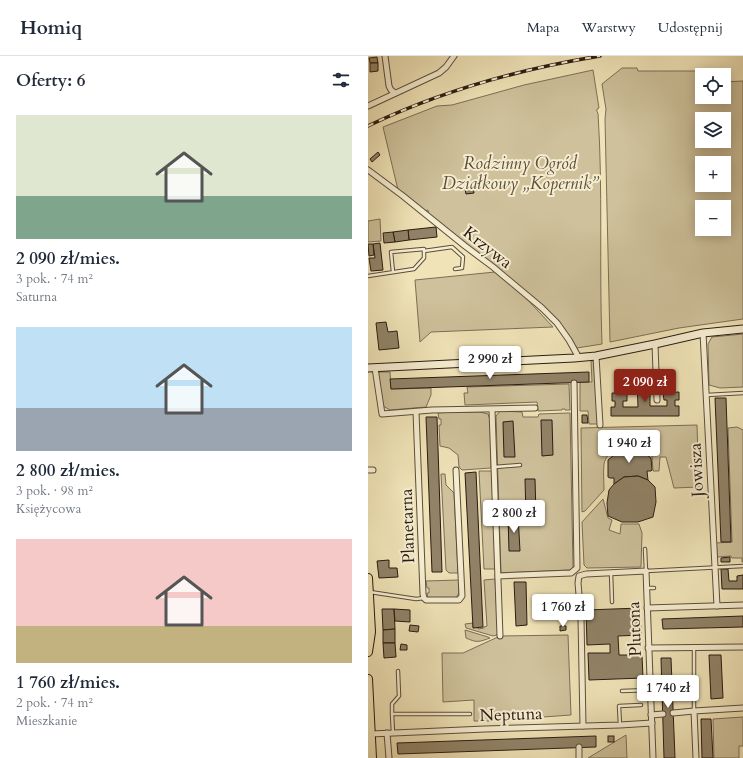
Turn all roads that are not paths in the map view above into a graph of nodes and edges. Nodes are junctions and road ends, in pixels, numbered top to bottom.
1 (385, 56) edge
2 (454, 56) edge
3 (395, 93) junction
4 (368, 106) edge
5 (368, 170) edge
6 (424, 251) junction
7 (455, 269) dead end
8 (393, 272) junction
9 (368, 276) edge
10 (743, 329) edge
11 (703, 332) junction
12 (655, 344) junction
13 (596, 356) junction
14 (579, 358) junction
15 (371, 368) edge
16 (574, 383) dead end
17 (743, 393) edge
18 (706, 395) junction
19 (657, 400) dead end
20 (535, 408) dead end
21 (492, 410) junction
22 (416, 412) junction
23 (600, 425) dead end
24 (520, 465) dead end
25 (494, 467) junction
26 (456, 470) dead end
27 (645, 549) dead end
28 (743, 566) edge
29 (715, 568) junction
30 (646, 571) junction
31 (611, 573) junction
32 (498, 576) junction
33 (368, 578) edge
34 (646, 588) junction
35 (654, 588) dead end
36 (369, 592) junction
37 (424, 598) junction
38 (612, 602) dead end
39 (743, 605) edge
40 (717, 606) junction
41 (647, 608) junction
42 (500, 636) dead end
43 (743, 647) edge
44 (648, 648) junction
45 (694, 648) junction
46 (368, 652) edge
47 (398, 671) dead end
48 (368, 678) edge
49 (650, 690) junction
50 (622, 691) dead end
51 (641, 705) dead end
52 (743, 708) edge
53 (694, 711) junction
54 (673, 713) dead end
55 (392, 714) junction
56 (470, 714) dead end
57 (651, 714) junction
58 (663, 714) dead end
59 (652, 723) junction
60 (620, 725) junction
61 (583, 726) junction
62 (387, 733) junction
63 (394, 733) junction
64 (371, 734) junction
65 (579, 748) dead end
66 (372, 758) edge
67 (389, 758) edge
68 (579, 758) edge
69 (653, 758) edge
70 (696, 758) edge

1 - 3 street
2 - 3 street
3 - 4 street
5 - 14 street, Krzywa
6 - 7 lane
6 - 8 lane
6 - 8 lane
8 - 9 lane
10 - 11 street
11 - 12 street
11 - 18 street, Jowisza
12 - 13 street
12 - 19 street
13 - 14 street
13 - 23 street
14 - 15 street
15 - 22 street
16 - 32 street
17 - 18 lane
18 - 29 street, Jowisza
20 - 21 street
21 - 22 street
21 - 25 street
22 - 37 street, Planetarna
24 - 25 lane
25 - 32 street
26 - 37 street
27 - 30 lane
28 - 29 lane
29 - 30 lane
29 - 40 street, Jowisza
30 - 31 street
30 - 34 street, Plutona
31 - 38 lane
31 - 61 street
32 - 42 street
33 - 36 main road
34 - 35 lane
34 - 41 street, Plutona
36 - 37 lane
36 - 46 main road
39 - 40 street
40 - 41 street
41 - 44 street, Plutona
43 - 45 street
44 - 45 street
44 - 49 street, Plutona
45 - 53 lane
47 - 55 lane
48 - 64 main road
49 - 50 lane
49 - 57 street, Plutona
51 - 60 lane
52 - 53 street
53 - 54 street
53 - 70 street
55 - 56 lane
55 - 63 lane
57 - 58 street
57 - 59 street, Plutona
59 - 60 street, Neptuna
59 - 69 street, Plutona
60 - 61 street, Neptuna
61 - 63 street, Neptuna
62 - 63 street, Neptuna
62 - 64 street, Neptuna
62 - 67 street
64 - 66 main road
65 - 68 street

